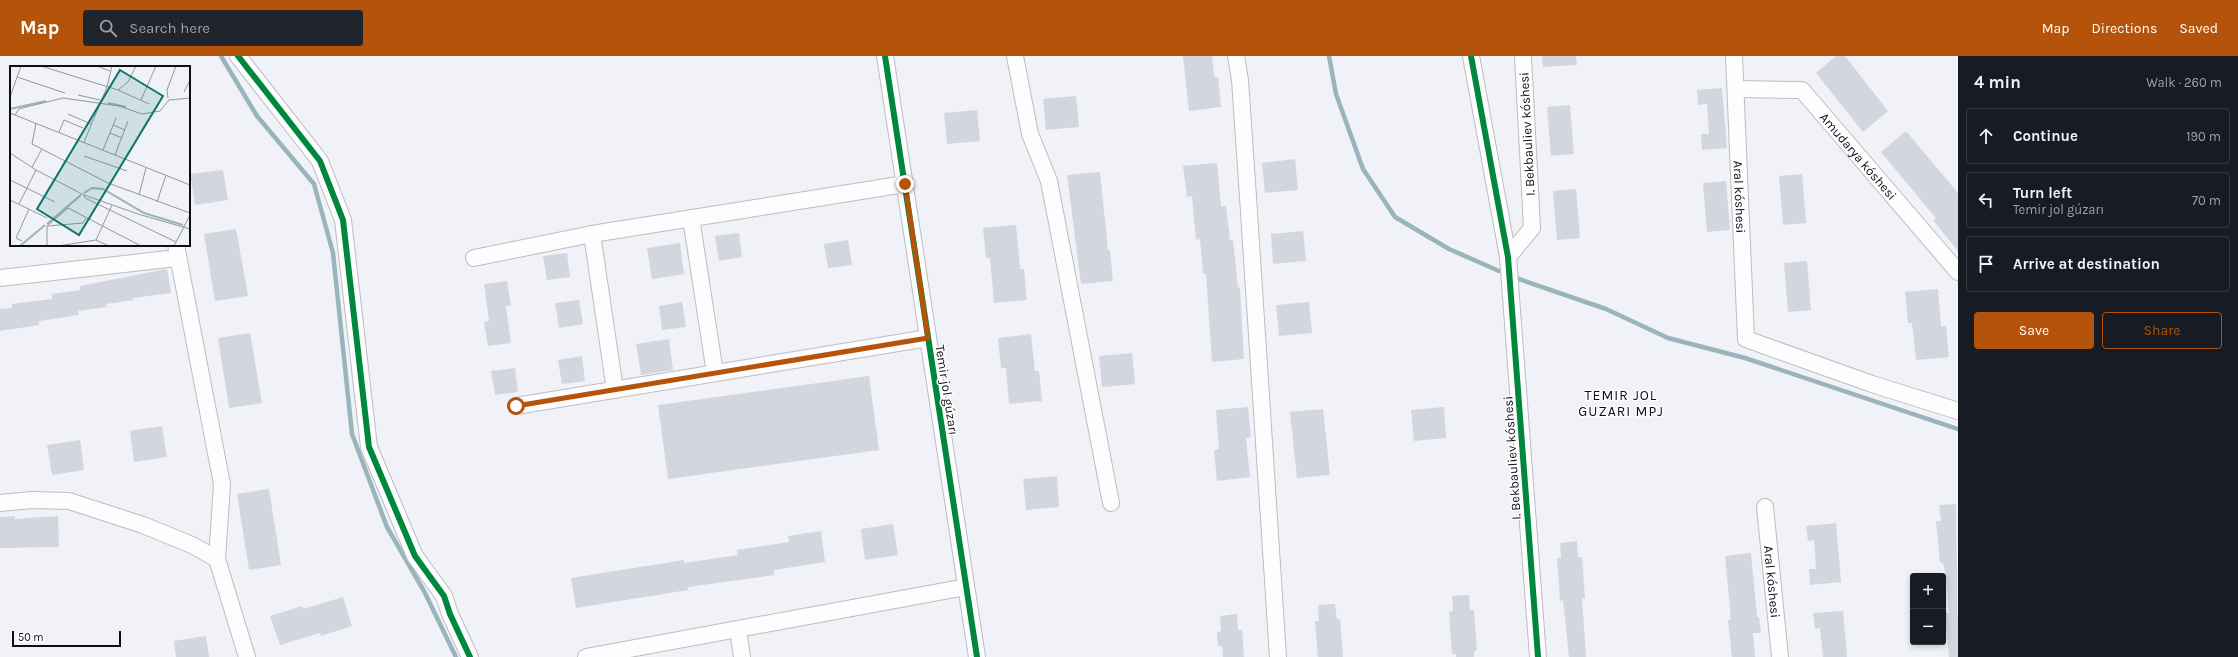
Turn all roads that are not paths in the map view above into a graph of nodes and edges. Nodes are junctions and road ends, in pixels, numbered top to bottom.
1 (238, 56) edge
2 (885, 56) edge
3 (1015, 56) edge
4 (1236, 56) edge
5 (1471, 56) edge
6 (1522, 56) edge
7 (1734, 56) edge
8 (1736, 89) junction
9 (905, 184) junction
10 (691, 218) junction
11 (592, 234) junction
12 (176, 252) edge
13 (1508, 257) junction
14 (474, 258) dead end
15 (1958, 272) edge
16 (0, 278) edge
17 (928, 338) junction
18 (715, 373) junction
19 (615, 390) junction
20 (516, 406) dead end
21 (1958, 411) edge
22 (0, 503) edge
23 (1111, 503) dead end
24 (1765, 507) dead end
25 (217, 559) junction
26 (966, 587) junction
27 (738, 630) junction
28 (248, 657) edge
29 (470, 657) edge
30 (586, 657) edge
31 (742, 657) edge
32 (977, 657) edge
33 (1278, 657) edge
34 (1538, 657) edge
35 (1780, 657) edge

1 - 29 street
2 - 9 street, Temir jol gúzarı
3 - 23 street
4 - 33 street
5 - 13 street
6 - 13 street, I. Bekbauliev kóshesi
7 - 8 street, Aral kóshesi
8 - 15 street, Amudarya kóshesi
8 - 21 street, Aral kóshesi
9 - 10 street
9 - 17 street, Temir jol gúzarı
10 - 11 street
10 - 18 street
11 - 14 street
11 - 19 street
12 - 16 street
12 - 25 street
13 - 34 street, I. Bekbauliev kóshesi
17 - 18 street
17 - 26 street, Temir jol gúzarı
18 - 19 street
19 - 20 street
22 - 25 street
24 - 35 street, Aral kóshesi
25 - 28 street
26 - 27 street
26 - 32 street, Temir jol gúzarı
27 - 30 street
27 - 31 street

